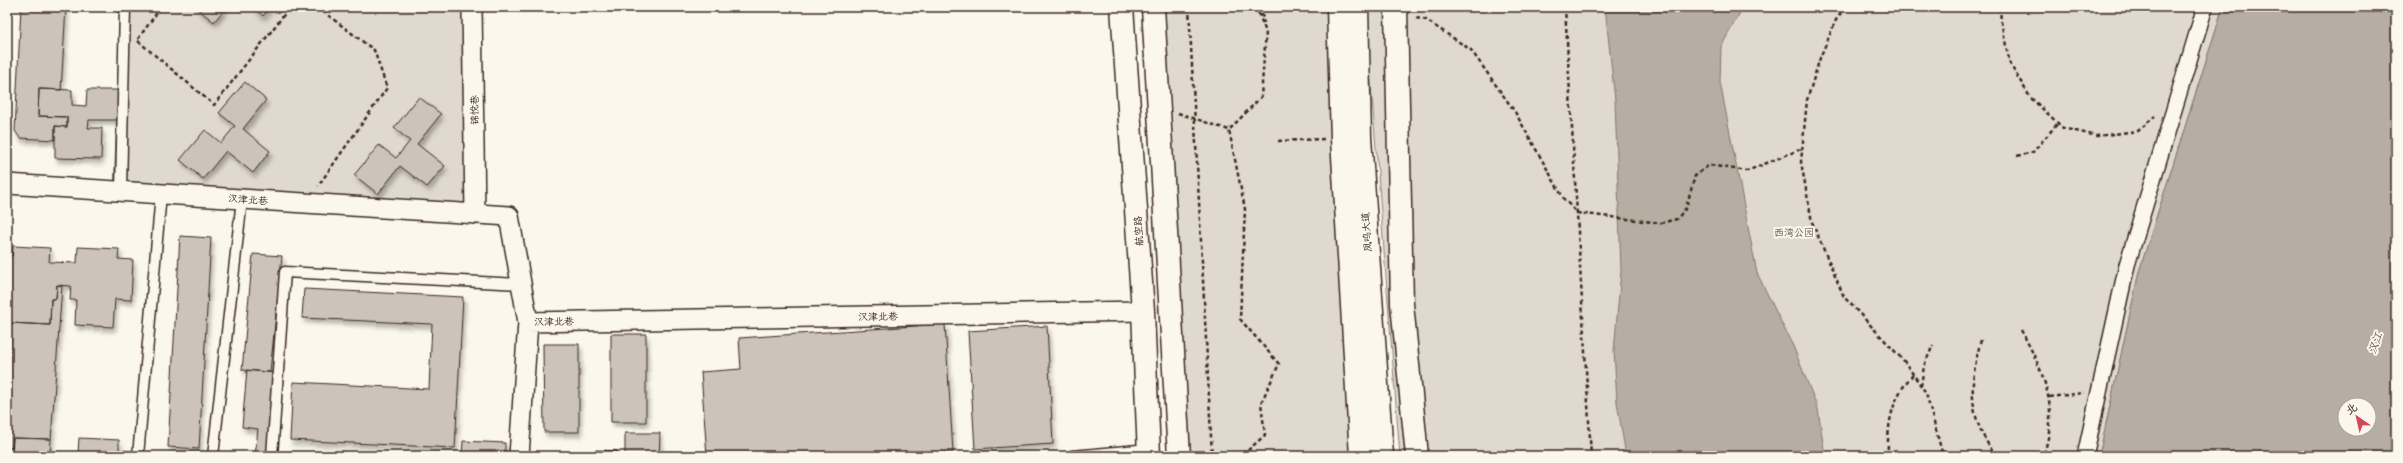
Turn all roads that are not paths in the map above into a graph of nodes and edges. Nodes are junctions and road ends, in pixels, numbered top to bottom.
1 (126, 7) edge
2 (472, 7) edge
3 (1122, 7) edge
4 (1153, 7) edge
5 (1338, 7) edge
6 (1357, 7) edge
7 (2205, 7) edge
8 (1396, 11) edge
9 (7, 184) edge
10 (121, 191) junction
11 (161, 194) junction
12 (242, 199) junction
13 (475, 214) junction
14 (521, 284) junction
15 (1143, 311) junction
16 (528, 322) junction
17 (1149, 453) edge
18 (138, 456) edge
19 (213, 456) edge
20 (272, 456) edge
21 (519, 456) edge
22 (1072, 456) edge
23 (1179, 456) edge
24 (1361, 456) edge
25 (1382, 456) edge
26 (1417, 456) edge
27 (2085, 456) edge

1 - 10 lane
2 - 13 street, 锦悦巷
3 - 15 main road, 航空路
4 - 23 main road
5 - 24 main road, 凤鸣大道
6 - 25 main road, 凤鸣大道
7 - 27 street
8 - 26 main road
9 - 10 street, 汉津北巷
10 - 11 street, 汉津北巷
11 - 12 street, 汉津北巷
11 - 18 lane
12 - 13 street, 汉津北巷
12 - 19 lane
13 - 14 street, 汉津北巷
14 - 16 street, 汉津北巷
14 - 20 lane
15 - 16 street, 汉津北巷
15 - 17 main road, 航空路
16 - 21 street
17 - 22 lane

